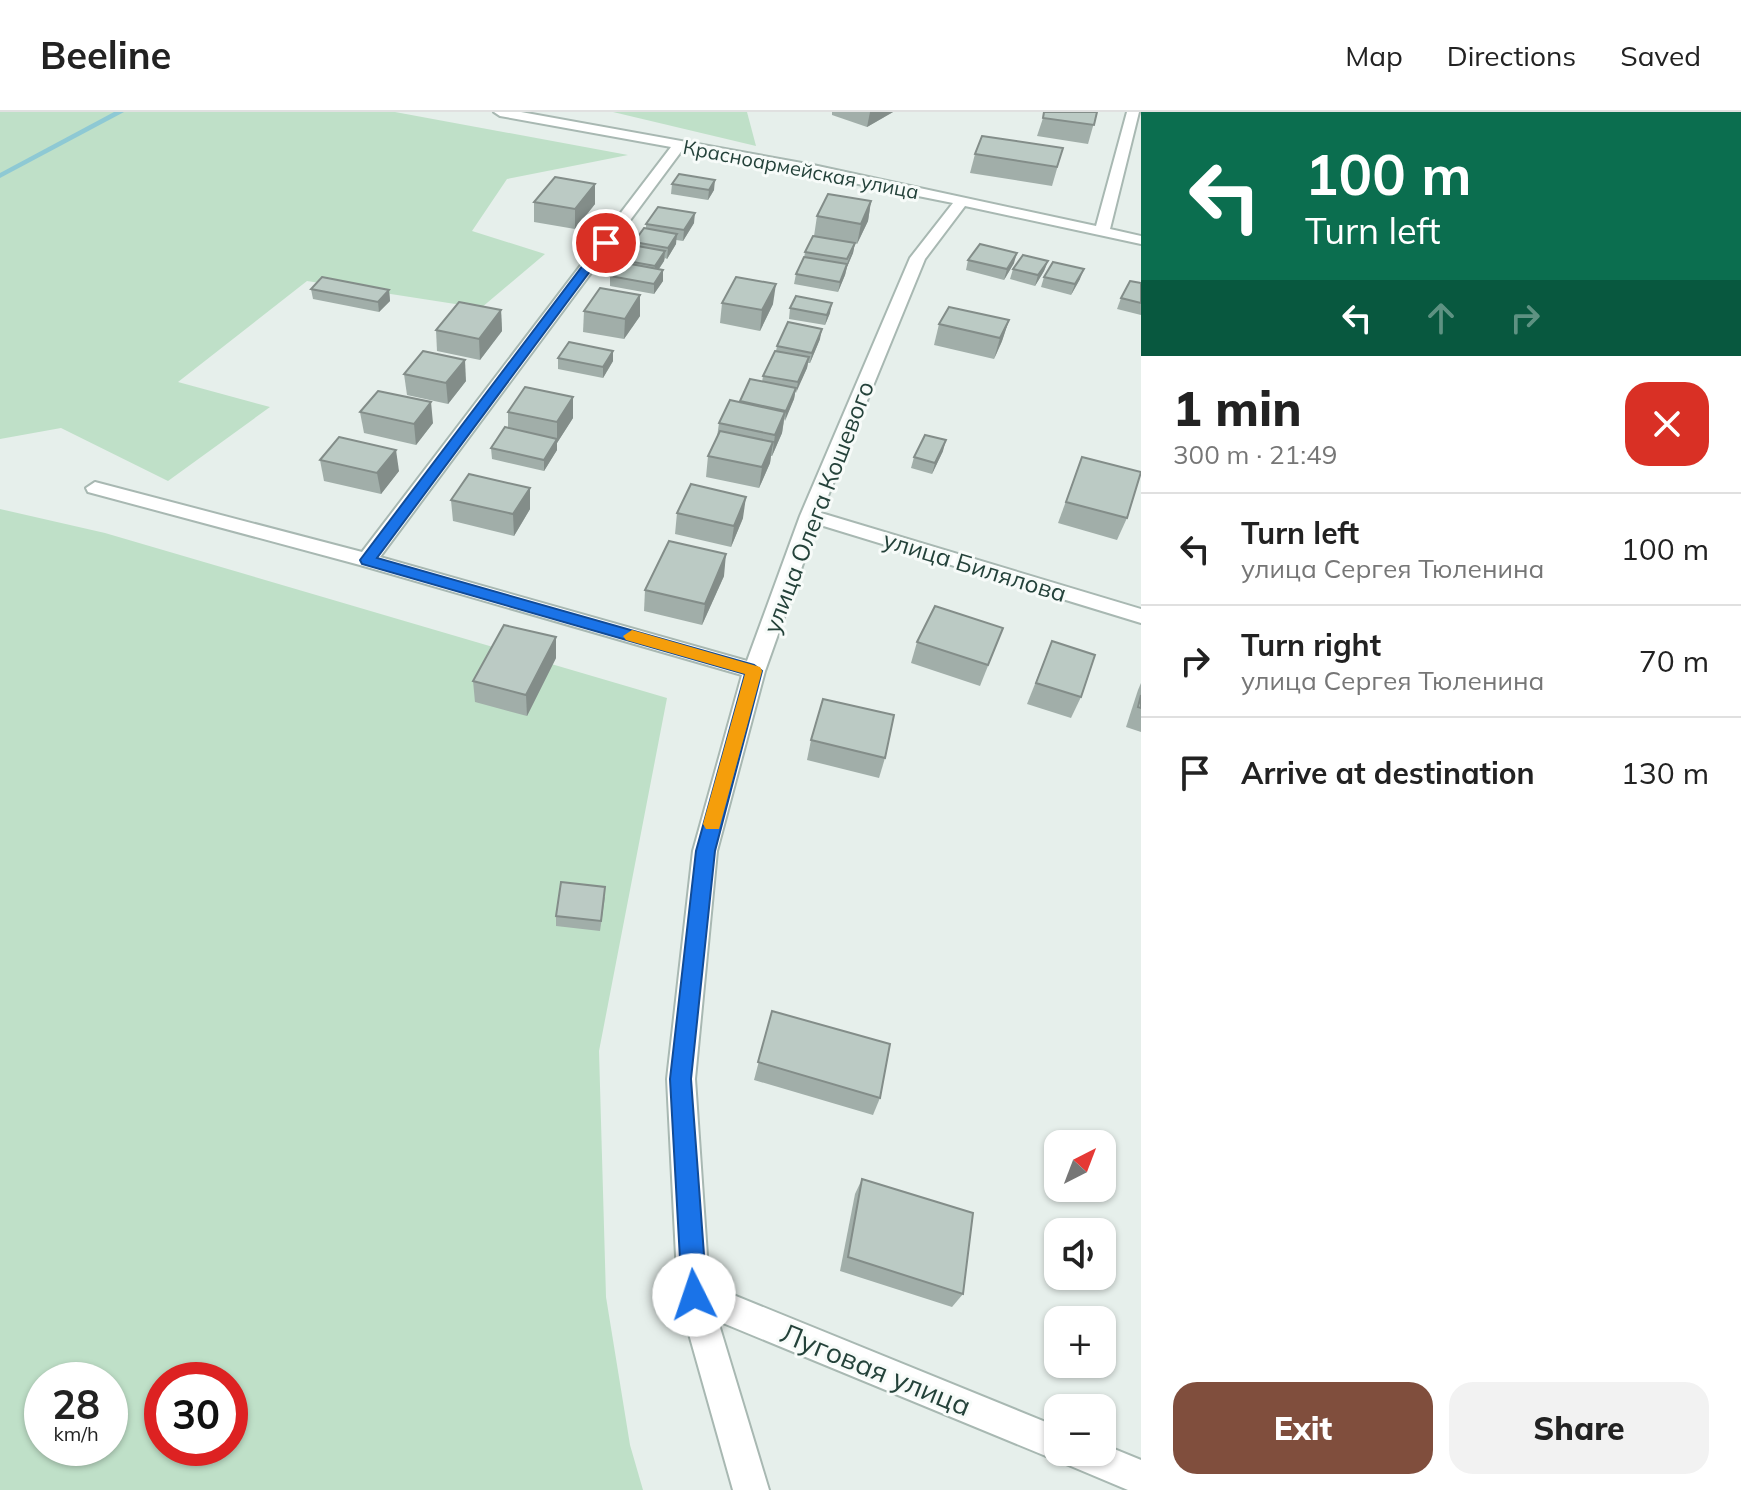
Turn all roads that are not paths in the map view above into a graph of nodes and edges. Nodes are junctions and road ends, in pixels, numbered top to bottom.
1 (500, 112) edge
2 (1129, 115) edge
3 (679, 145) junction
4 (962, 201) junction
5 (1102, 231) junction
6 (1141, 240) edge
7 (95, 488) dead end
8 (810, 516) junction
9 (367, 560) junction
10 (1141, 616) edge
11 (754, 671) junction
12 (694, 1295) junction
13 (1044, 1438) edge
14 (1112, 1466) edge
15 (1141, 1478) edge
16 (751, 1490) edge

1 - 3 street, Красноармейская улица
2 - 5 street
3 - 4 street, Красноармейская улица
3 - 9 street
4 - 5 street, Красноармейская улица
4 - 8 street, улица Олега Кошевого
5 - 6 street, Красноармейская улица
7 - 9 street
8 - 10 street, улица Билялова
8 - 11 street, улица Олега Кошевого
9 - 11 street
11 - 12 street, улица Олега Кошевого
12 - 13 street, Луговая улица
12 - 16 street, улица Олега Кошевого
14 - 15 street

